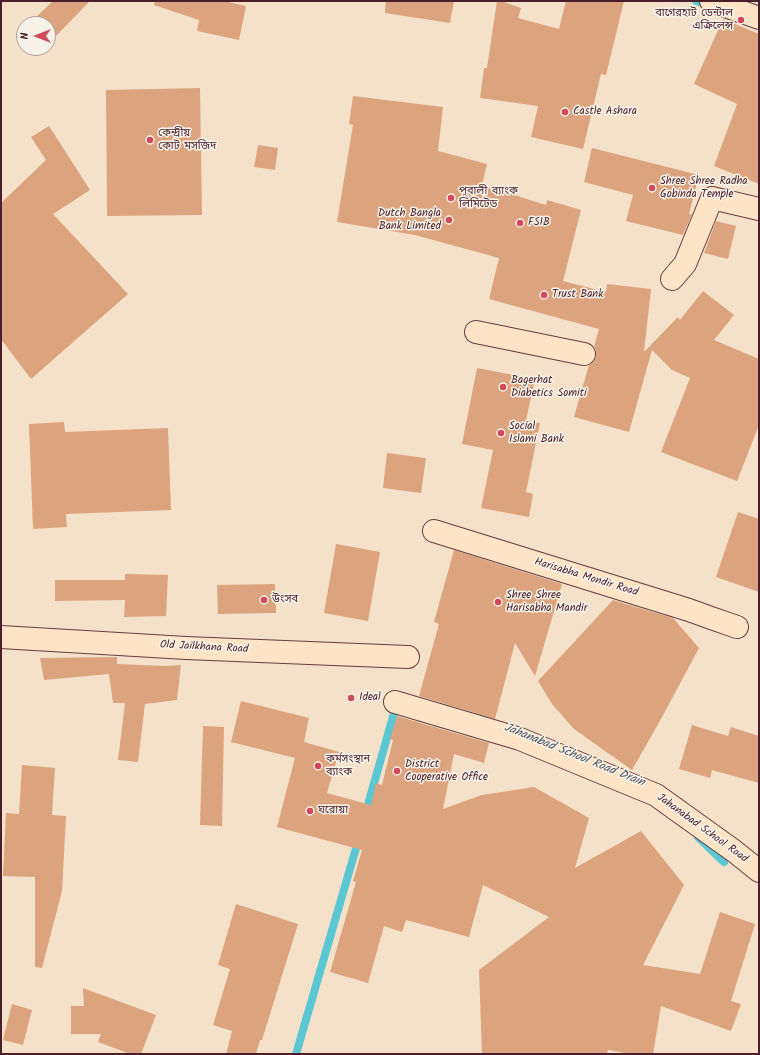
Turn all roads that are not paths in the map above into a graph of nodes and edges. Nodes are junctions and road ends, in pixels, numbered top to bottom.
1 (711, 1) edge
2 (759, 18) edge
3 (759, 209) edge
4 (672, 279) dead end
5 (476, 332) dead end
6 (584, 354) dead end
7 (434, 531) dead end
8 (737, 627) dead end
9 (1, 637) edge
10 (408, 657) dead end
11 (395, 702) dead end
12 (759, 871) edge

1 - 2 street
3 - 4 street
5 - 6 street
7 - 8 street, Harisabha Mondir Road
9 - 10 street, Old Jailkhana Road
11 - 12 street, Jahanabad School Road

